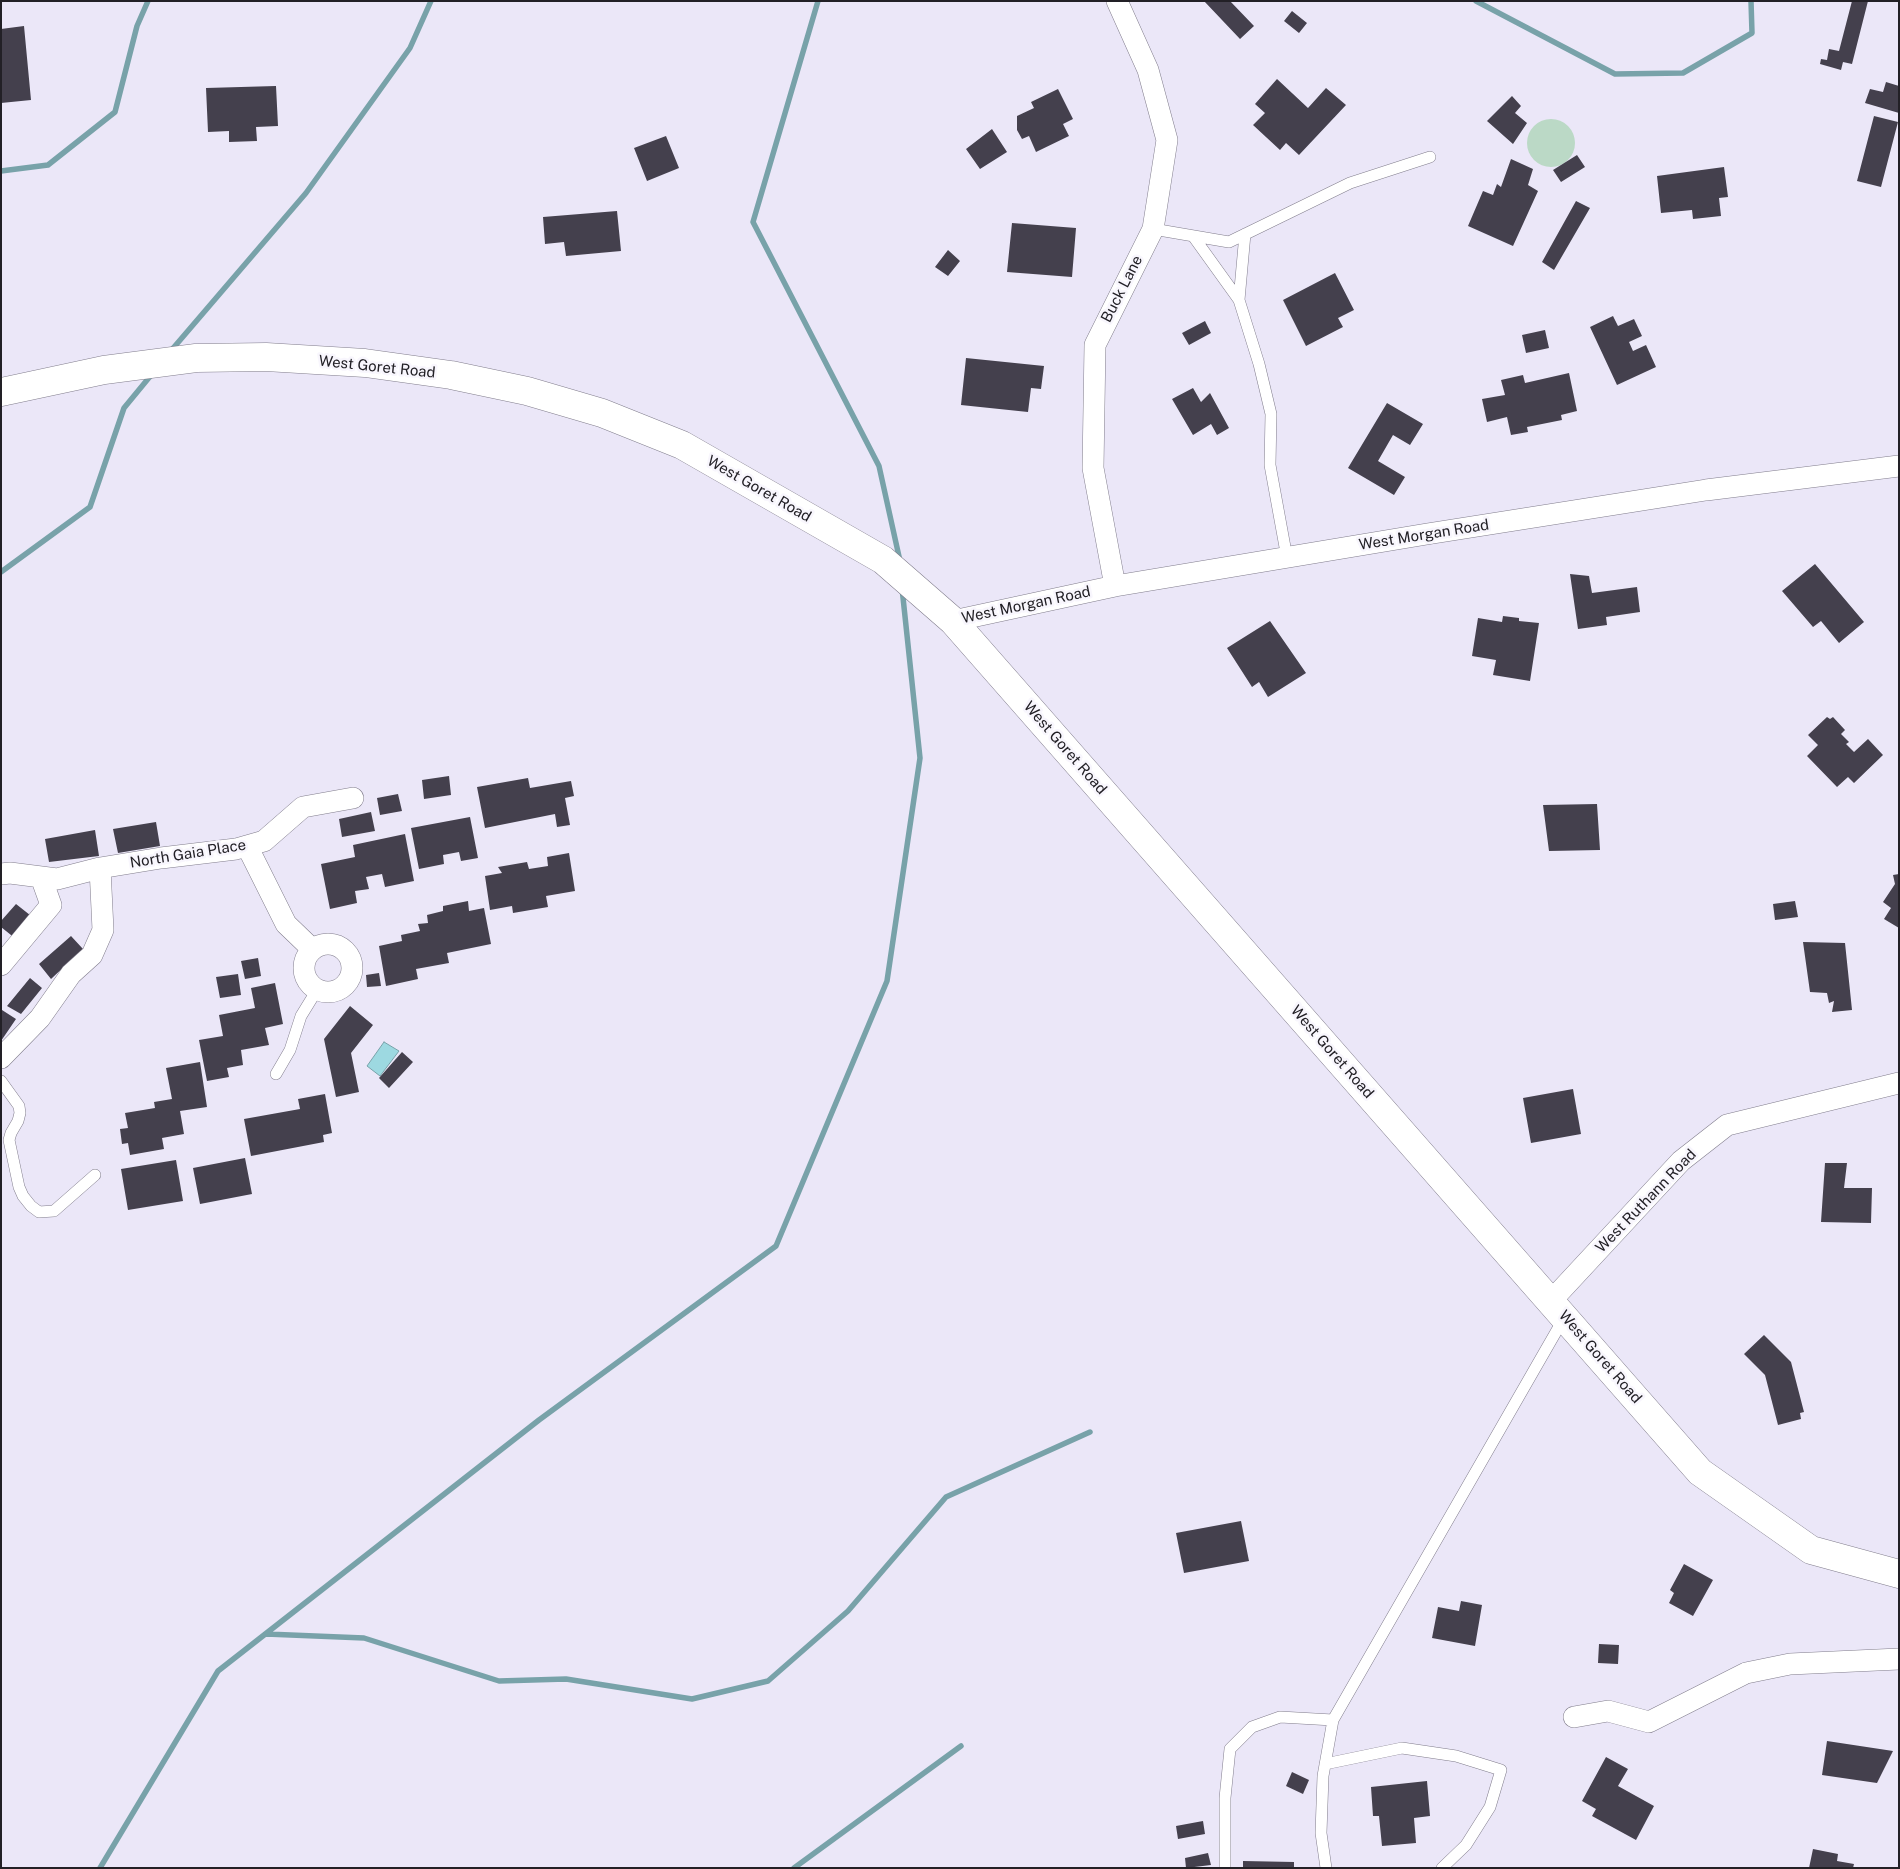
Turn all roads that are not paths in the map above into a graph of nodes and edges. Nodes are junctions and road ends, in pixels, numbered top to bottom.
1 (1117, 1) edge
2 (1430, 157) dead end
3 (1153, 229) junction
4 (1245, 234) junction
5 (1193, 236) junction
6 (1239, 300) junction
7 (1, 392) edge
8 (1898, 471) edge
9 (1287, 558) junction
10 (1115, 586) junction
11 (953, 621) junction
12 (353, 798) dead end
13 (247, 846) junction
14 (100, 868) junction
15 (1, 874) edge
16 (41, 877) junction
17 (312, 949) junction
18 (1, 965) edge
19 (316, 990) junction
20 (1, 1058) edge
21 (276, 1074) dead end
22 (1, 1081) edge
23 (1899, 1083) edge
24 (95, 1176) dead end
25 (1558, 1309) junction
26 (1899, 1574) edge
27 (1899, 1659) edge
28 (1574, 1717) dead end
29 (1333, 1720) junction
30 (1325, 1764) junction
31 (1225, 1868) edge
32 (1326, 1868) edge
33 (1442, 1868) edge

1 - 3 street, Buck Lane
2 - 4 lane
3 - 5 lane
3 - 10 street, Buck Lane
4 - 5 lane
4 - 6 lane
5 - 6 lane
6 - 9 lane
7 - 11 street, West Goret Road
8 - 9 street, West Morgan Road
9 - 10 street, West Morgan Road
10 - 11 street, West Morgan Road
11 - 25 street, West Goret Road
12 - 13 street, North Gaia Place
13 - 14 street, North Gaia Place
13 - 17 street
14 - 16 street, North Gaia Place
14 - 20 street
15 - 16 street, North Gaia Place
16 - 18 street
17 - 19 street
17 - 19 street
19 - 21 lane
22 - 24 lane
23 - 25 street, West Ruthann Road
25 - 26 street, West Goret Road
25 - 29 lane
27 - 28 street
29 - 30 lane
29 - 31 lane
30 - 32 lane
30 - 33 lane

